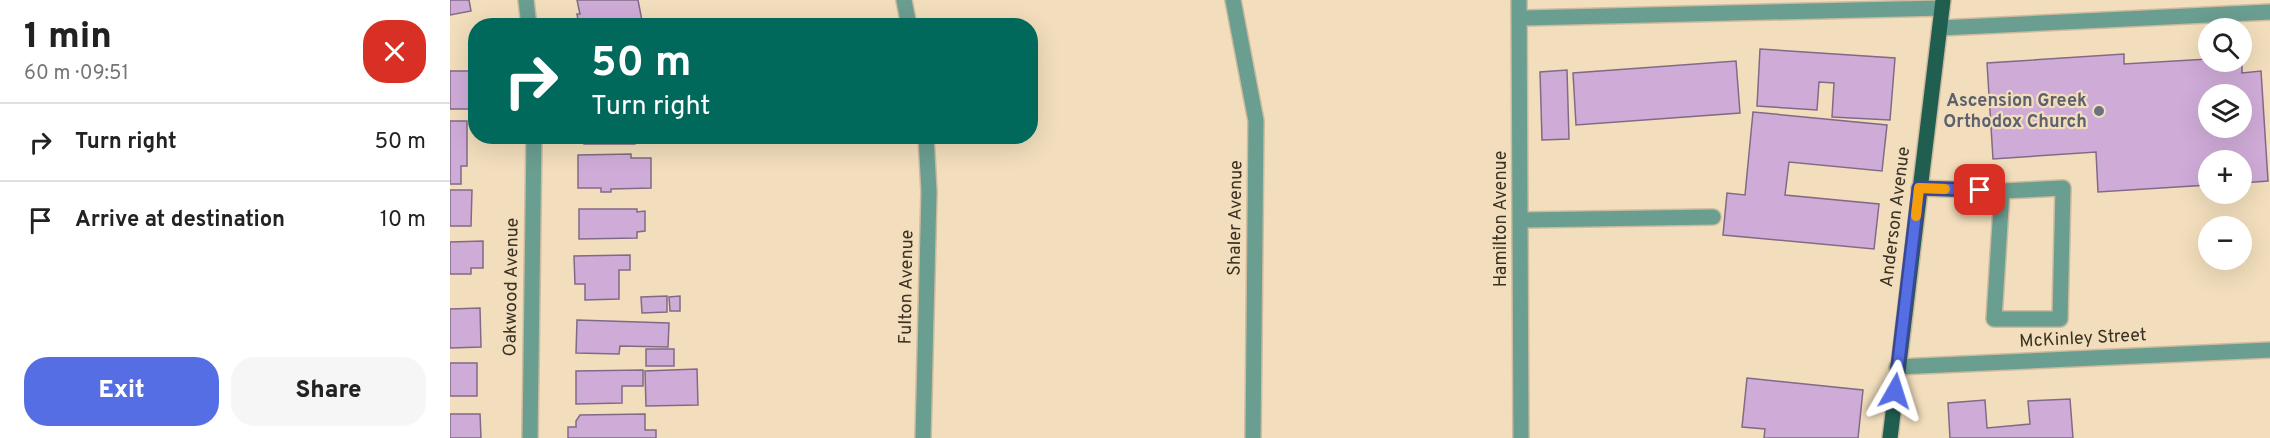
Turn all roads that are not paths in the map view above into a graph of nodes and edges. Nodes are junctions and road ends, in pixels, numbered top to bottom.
1 (526, 0) edge
2 (904, 0) edge
3 (1233, 0) edge
4 (1519, 0) edge
5 (1943, 4) edge
6 (2270, 12) edge
7 (528, 18) edge
8 (907, 18) edge
9 (1520, 18) junction
10 (1940, 28) junction
11 (534, 144) edge
12 (926, 144) edge
13 (1919, 188) junction
14 (2002, 190) junction
15 (1713, 217) dead end
16 (1520, 220) junction
17 (2270, 350) edge
18 (1897, 367) junction
19 (530, 438) edge
20 (923, 438) edge
21 (1253, 438) edge
22 (1521, 438) edge
23 (1890, 438) edge

1 - 7 street
2 - 8 street
3 - 21 street, Shaler Avenue
4 - 9 street, Hamilton Avenue
5 - 9 street
5 - 10 main road, Anderson Avenue
6 - 10 street
9 - 16 street, Hamilton Avenue
10 - 13 main road, Anderson Avenue
11 - 19 street, Oakwood Avenue
12 - 20 street, Fulton Avenue
13 - 14 street
13 - 18 main road, Anderson Avenue
14 - 14 street
15 - 16 street
16 - 22 street, Hamilton Avenue
17 - 18 street, McKinley Street
18 - 23 main road, Anderson Avenue

